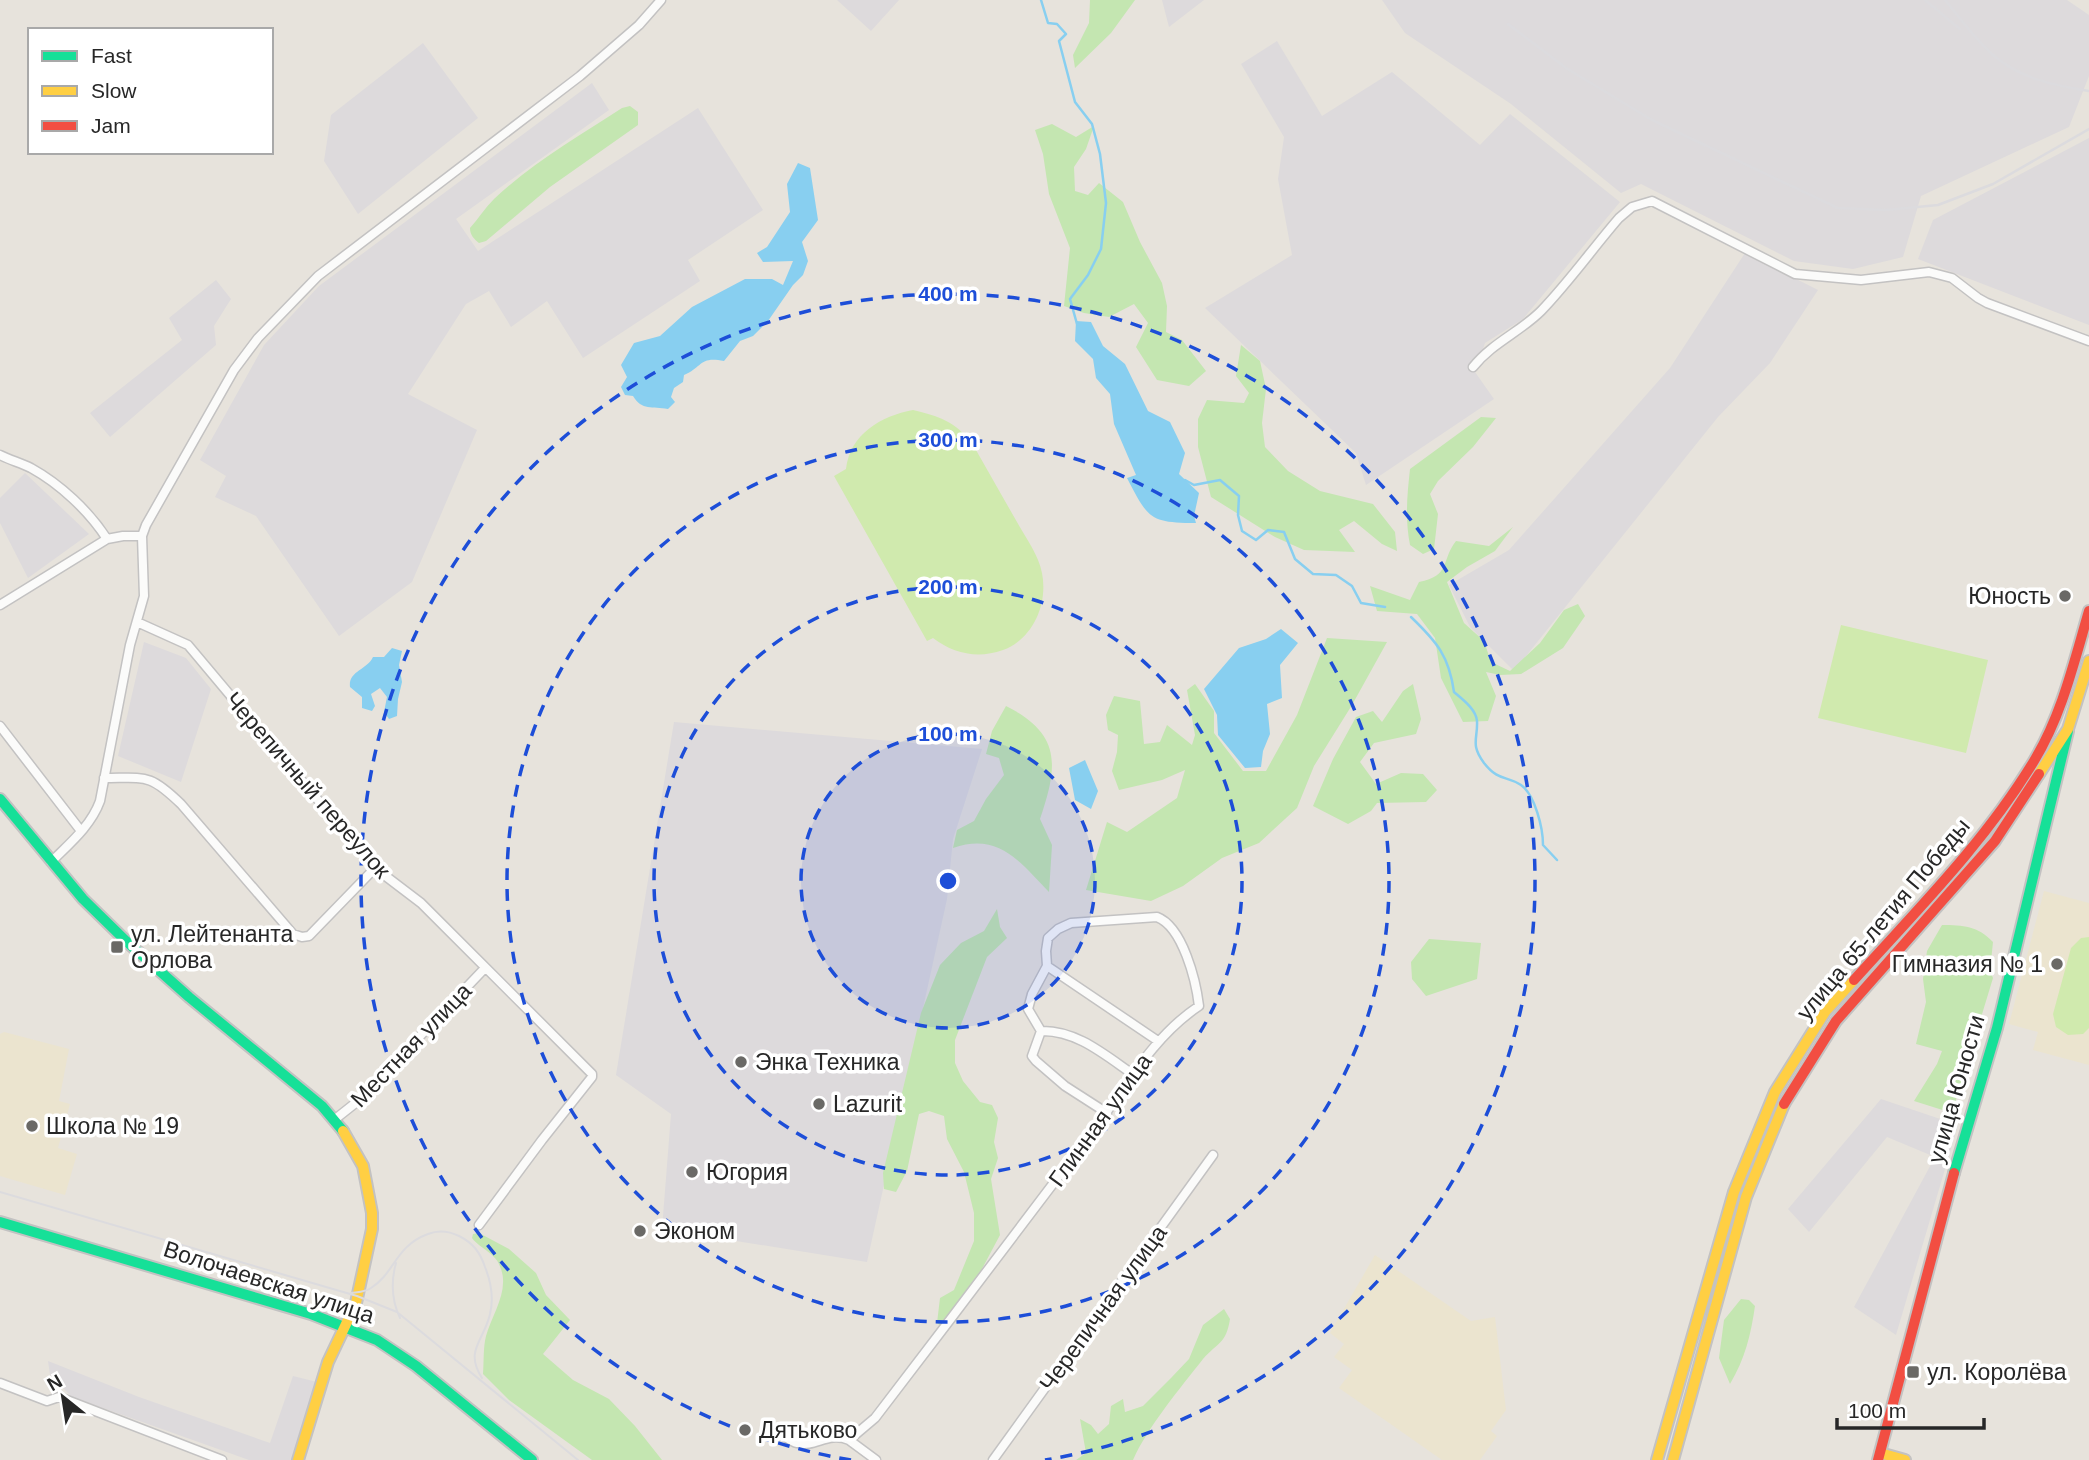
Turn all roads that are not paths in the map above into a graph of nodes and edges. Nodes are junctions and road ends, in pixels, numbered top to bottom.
1 (661, 0) edge
2 (2089, 341) edge
3 (1474, 367) dead end
4 (0, 455) edge
5 (142, 536) junction
6 (107, 539) junction
7 (0, 606) edge
8 (2089, 611) edge
9 (137, 622) junction
10 (2089, 661) edge
11 (0, 726) edge
12 (2068, 729) junction
13 (104, 778) junction
14 (0, 799) edge
15 (81, 831) junction
16 (51, 862) junction
17 (375, 868) junction
18 (1047, 966) junction
19 (485, 968) junction
20 (1041, 1031) junction
21 (1158, 1041) junction
22 (1134, 1075) junction
23 (1107, 1113) junction
24 (334, 1120) junction
25 (1213, 1155) dead end
26 (0, 1222) edge
27 (479, 1226) dead end
28 (346, 1327) junction
29 (0, 1384) edge
30 (781, 1434) dead end
31 (849, 1440) junction
32 (1879, 1457) edge
33 (222, 1460) edge
34 (298, 1460) edge
35 (532, 1460) edge
36 (876, 1460) edge
37 (993, 1460) edge
38 (1657, 1460) edge
39 (1673, 1460) edge
40 (1906, 1460) edge

1 - 5 street
2 - 3 street
4 - 6 street
5 - 6 street
5 - 9 street
6 - 7 street
8 - 38 main road, улица 65-летия Победы
9 - 13 street
9 - 17 street, Черепичный переулок
10 - 12 main road, улица 65-летия Победы
11 - 15 street
12 - 32 main road, улица Юности
12 - 39 main road, улица 65-летия Победы
13 - 15 street
13 - 17 street
14 - 16 main road
15 - 16 street
16 - 24 main road
17 - 19 street, Черепичный переулок
18 - 20 street, Глинная улица
18 - 21 street
18 - 21 street, Глинная улица
19 - 24 street, Местная улица
19 - 27 street, Черепичный переулок
20 - 22 street
20 - 23 street
21 - 22 street, Глинная улица
22 - 23 street, Глинная улица
23 - 31 street, Глинная улица
24 - 28 main road
25 - 37 street, Черепичная улица
26 - 28 main road, Волочаевская улица
28 - 34 main road
28 - 35 main road, Волочаевская улица
29 - 33 street
30 - 31 street
31 - 36 street
32 - 40 main road

